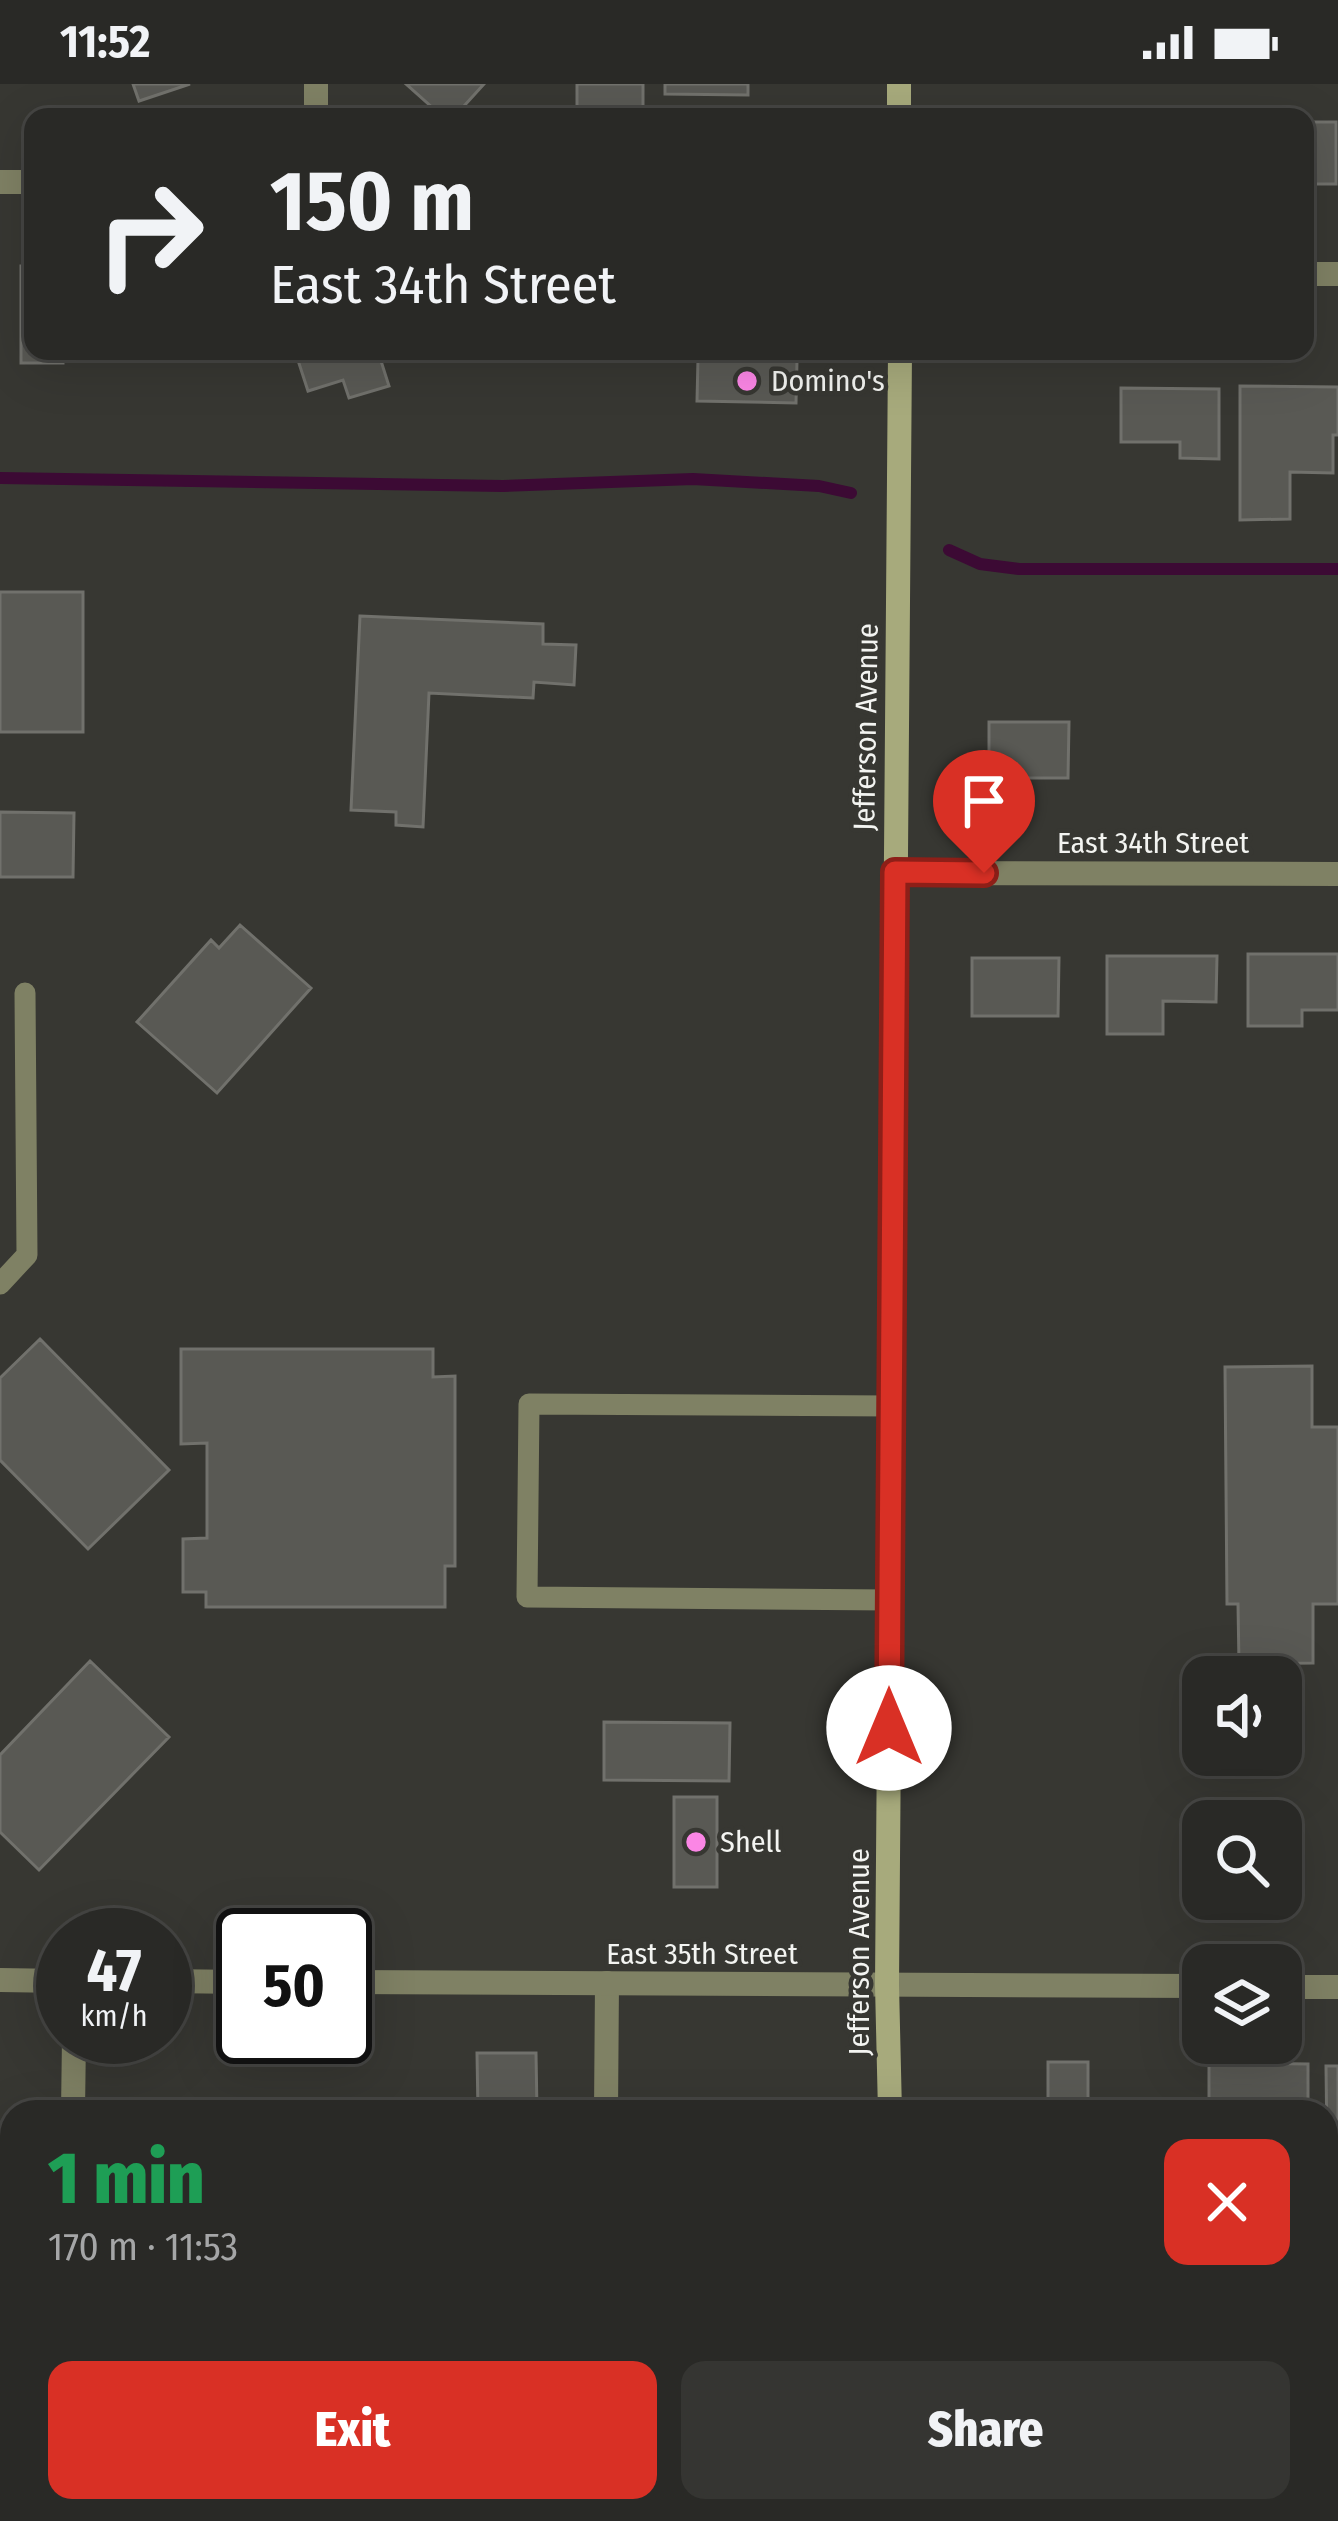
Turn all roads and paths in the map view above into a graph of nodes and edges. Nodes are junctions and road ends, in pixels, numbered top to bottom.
1 (900, 360) edge
2 (895, 872) junction
3 (1338, 874) edge
4 (25, 993) dead end
5 (0, 1284) edge
6 (892, 1406) junction
7 (890, 1600) junction
8 (0, 1980) edge
9 (36, 1981) edge
10 (372, 1982) edge
11 (607, 1983) junction
12 (887, 1985) junction
13 (1182, 1986) edge
14 (1302, 1987) edge
15 (1338, 1987) edge
16 (74, 2064) edge
17 (73, 2100) edge
18 (606, 2100) edge
19 (890, 2100) edge

1 - 2 main road, Jefferson Avenue
2 - 3 street, East 34th Street
2 - 6 main road, Jefferson Avenue
4 - 5 lane
6 - 7 main road, Jefferson Avenue
6 - 7 lane
7 - 12 main road, Jefferson Avenue
8 - 9 street
10 - 11 street, East 35th Street
11 - 12 street, East 35th Street
11 - 18 street
12 - 13 street, East 35th Street
12 - 19 main road, Jefferson Avenue
14 - 15 street
16 - 17 street

